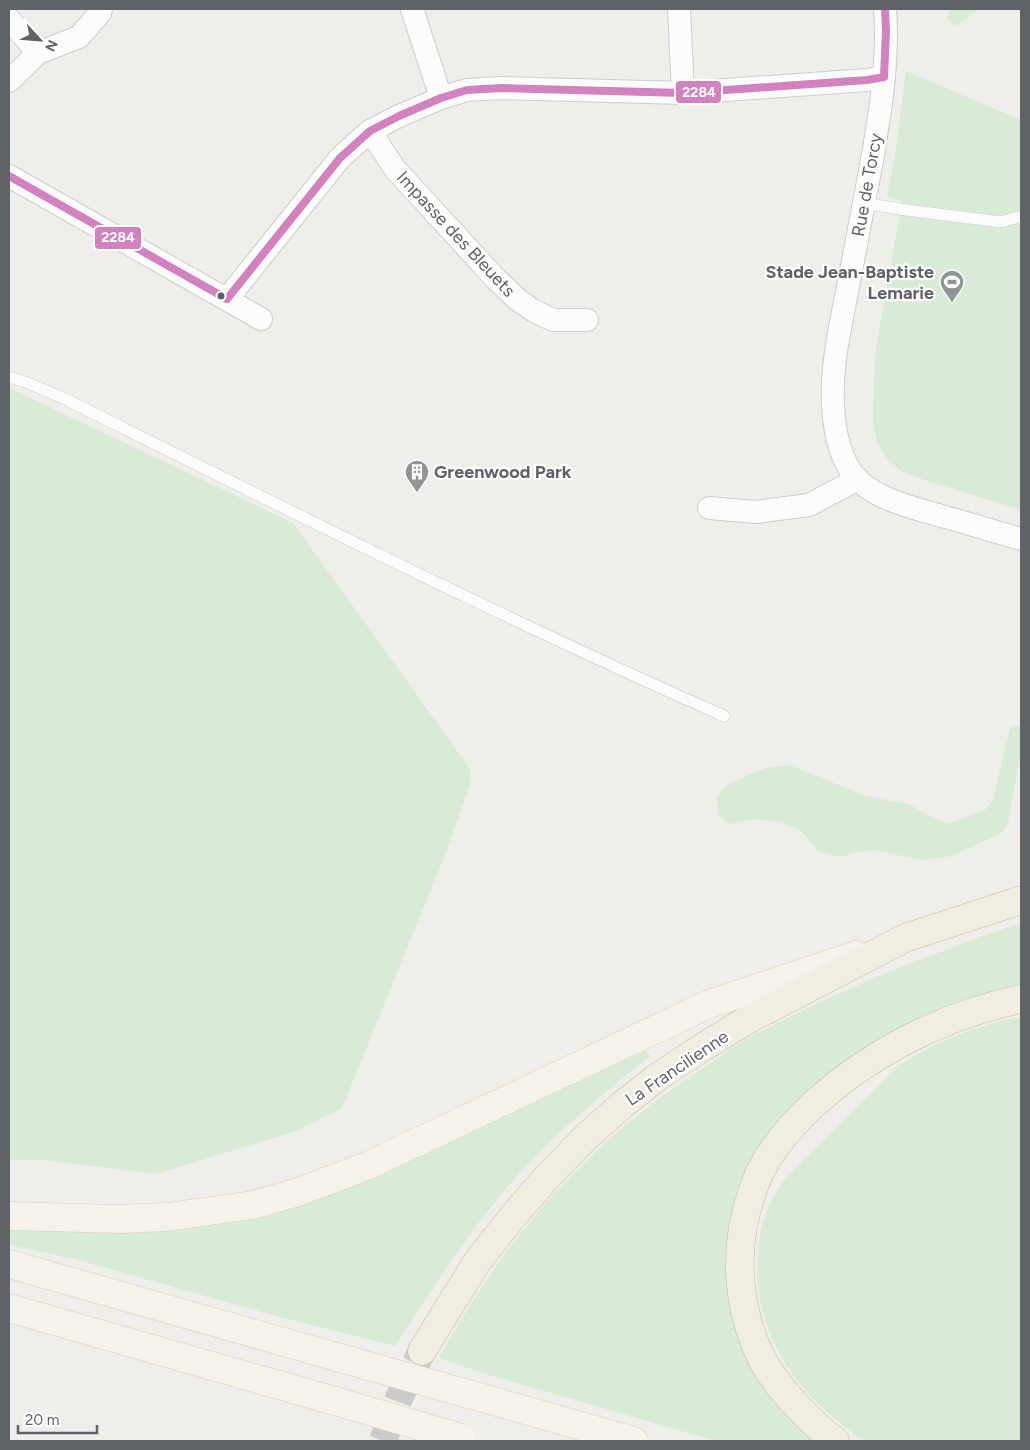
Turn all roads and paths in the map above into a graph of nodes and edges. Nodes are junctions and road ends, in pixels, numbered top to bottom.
1 (101, 9) edge
2 (412, 9) edge
3 (680, 9) edge
4 (885, 9) edge
5 (9, 19) edge
6 (38, 53) junction
7 (884, 77) junction
8 (9, 81) edge
9 (683, 93) junction
10 (441, 98) junction
11 (370, 131) junction
12 (9, 176) edge
13 (864, 203) junction
14 (1021, 216) edge
15 (227, 299) junction
16 (260, 319) dead end
17 (586, 320) dead end
18 (9, 377) edge
19 (858, 479) junction
20 (709, 508) dead end
21 (1021, 539) edge
22 (724, 716) dead end
23 (1021, 900) edge
24 (905, 938) junction
25 (1021, 999) edge
26 (9, 1216) edge
27 (9, 1264) edge
28 (9, 1308) edge
29 (422, 1351) tunnel mouth
30 (467, 1440) edge
31 (634, 1441) edge
32 (835, 1441) edge

1 - 6 street
2 - 10 street
3 - 9 street
4 - 7 street, Rue de Torcy
5 - 6 street
6 - 8 street
7 - 9 street
7 - 13 street, Rue de Torcy
9 - 10 street
10 - 11 street
11 - 15 street
11 - 17 street, Impasse des Bleuets
12 - 15 street
13 - 14 lane
13 - 19 street, Rue de Torcy
15 - 16 street
18 - 22 lane
19 - 20 street
19 - 21 street, Rue de Torcy
23 - 24 highway, La Francilienne
24 - 26 main road
24 - 29 highway, La Francilienne
25 - 32 highway
27 - 31 main road, bridge
28 - 30 main road, bridge

